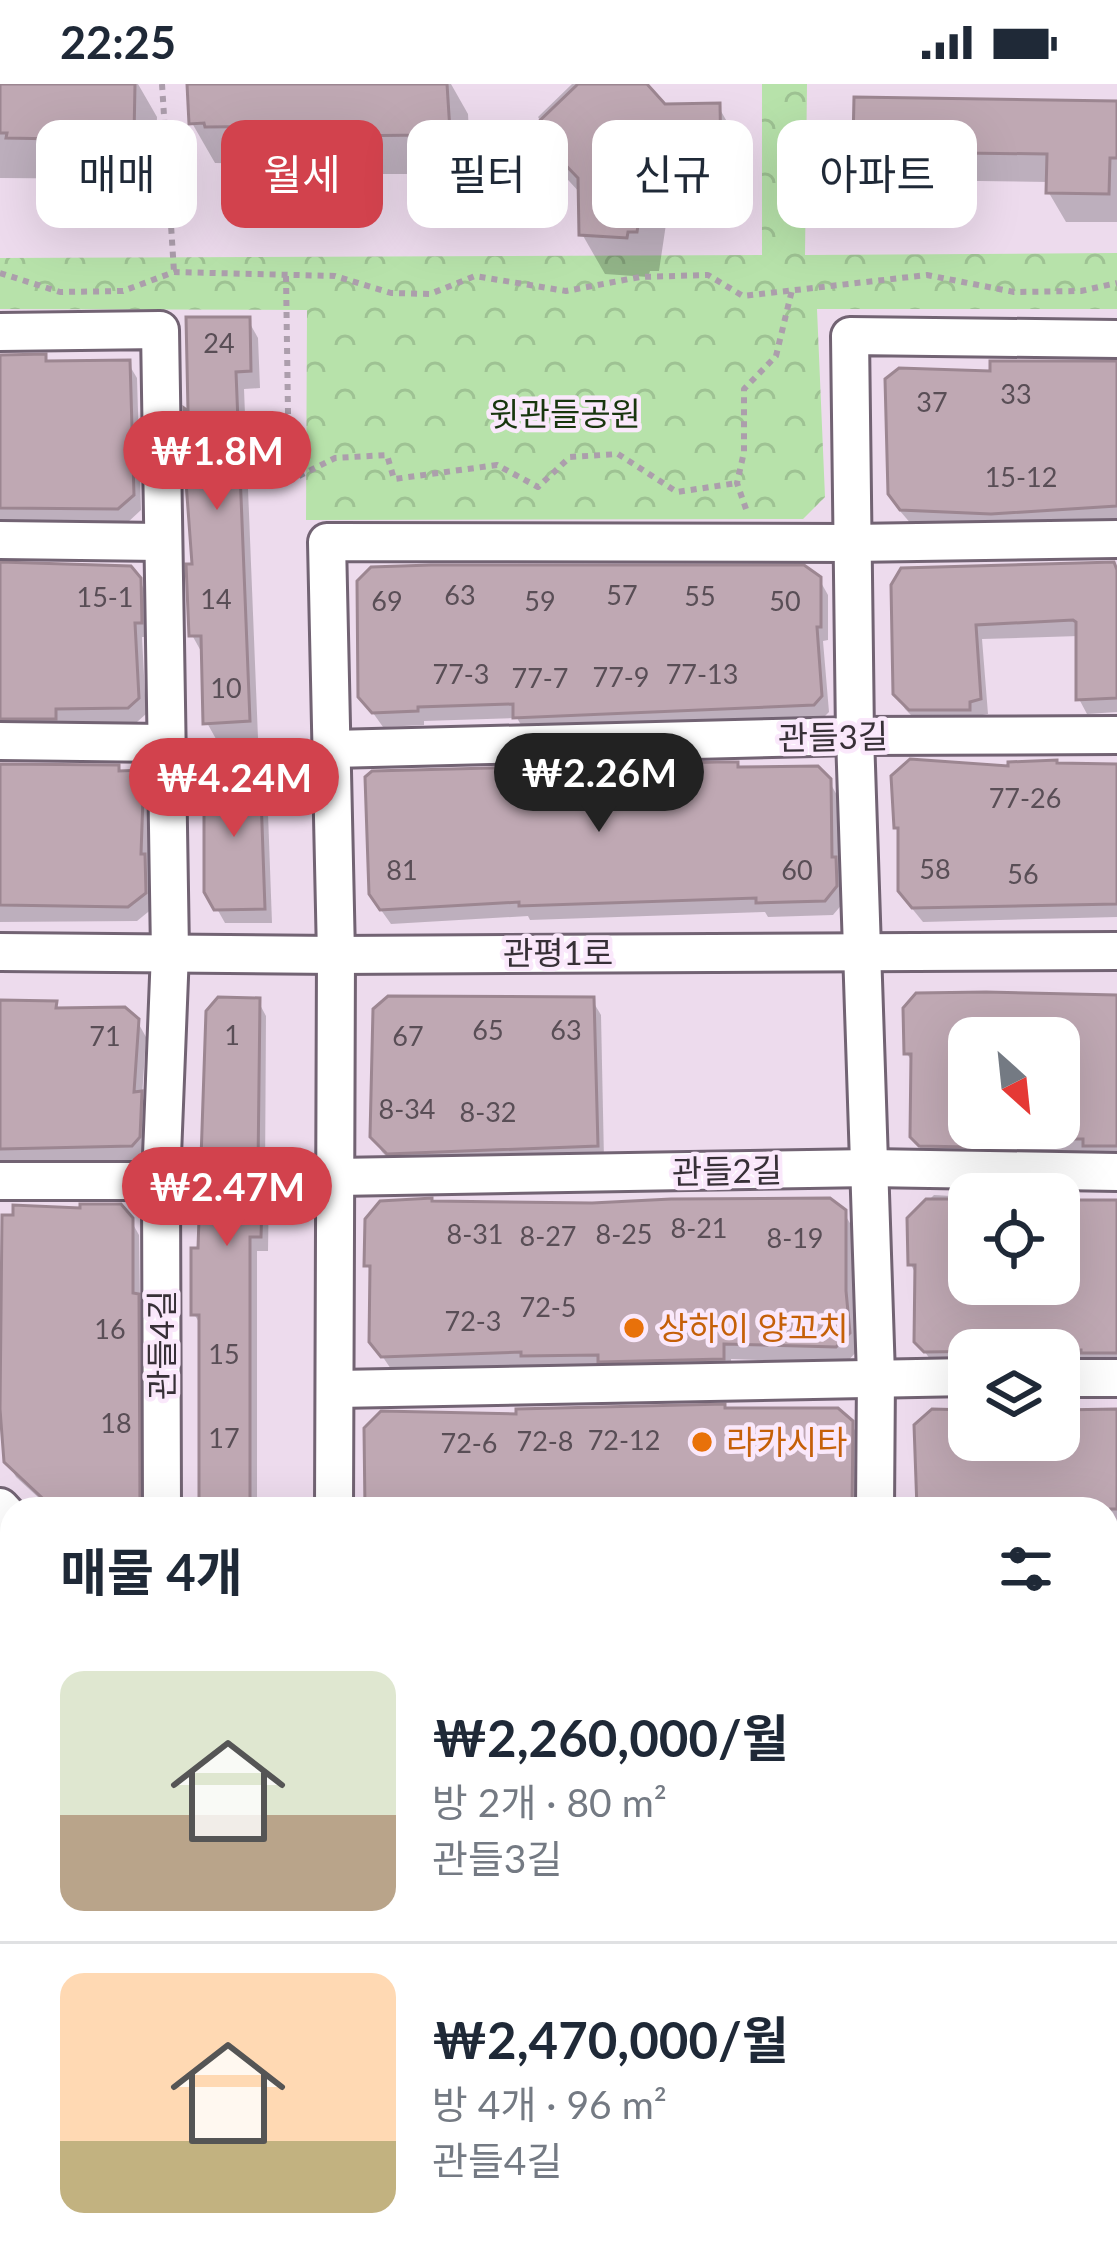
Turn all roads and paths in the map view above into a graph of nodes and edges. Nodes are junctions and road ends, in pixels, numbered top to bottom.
1 (163, 84) edge
2 (174, 272) junction
3 (0, 273) edge
4 (286, 275) junction
5 (1117, 283) edge
6 (792, 290) junction
7 (0, 332) edge
8 (1117, 339) edge
9 (737, 483) junction
10 (746, 510) dead end
11 (1117, 538) edge
12 (0, 540) edge
13 (161, 542) junction
14 (851, 543) junction
15 (1117, 735) edge
16 (855, 736) junction
17 (0, 741) edge
18 (164, 743) junction
19 (333, 748) junction
20 (864, 951) junction
21 (1117, 951) edge
22 (0, 952) edge
23 (170, 952) junction
24 (336, 955) junction
25 (870, 1168) junction
26 (1117, 1172) edge
27 (337, 1177) junction
28 (0, 1181) edge
29 (161, 1181) junction
30 (876, 1376) junction
31 (948, 1377) edge
32 (1080, 1378) edge
33 (1117, 1378) edge
34 (337, 1388) junction
35 (162, 1497) edge
36 (334, 1497) edge
37 (875, 1497) edge

1 - 2 path
2 - 3 path
2 - 4 path
4 - 6 path
4 - 9 path
5 - 6 path
6 - 9 path
7 - 13 street, 관들4길
8 - 14 street
9 - 10 path
11 - 14 street
12 - 13 street
13 - 18 street, 관들4길
14 - 16 street
14 - 19 street
15 - 16 street, 관들3길
16 - 19 street, 관들3길
16 - 20 street
17 - 18 street
18 - 23 street, 관들4길
19 - 24 street
20 - 21 street, 관평1로
20 - 24 street, 관평1로
20 - 25 street
22 - 23 street, 관평1로
23 - 24 street, 관평1로
23 - 29 street, 관들4길
24 - 27 street
25 - 26 street, 관들2길
25 - 27 street, 관들2길
25 - 30 street
27 - 34 street
28 - 29 street
29 - 35 street, 관들4길
30 - 31 street
30 - 34 street
30 - 37 street
32 - 33 street
34 - 36 street

